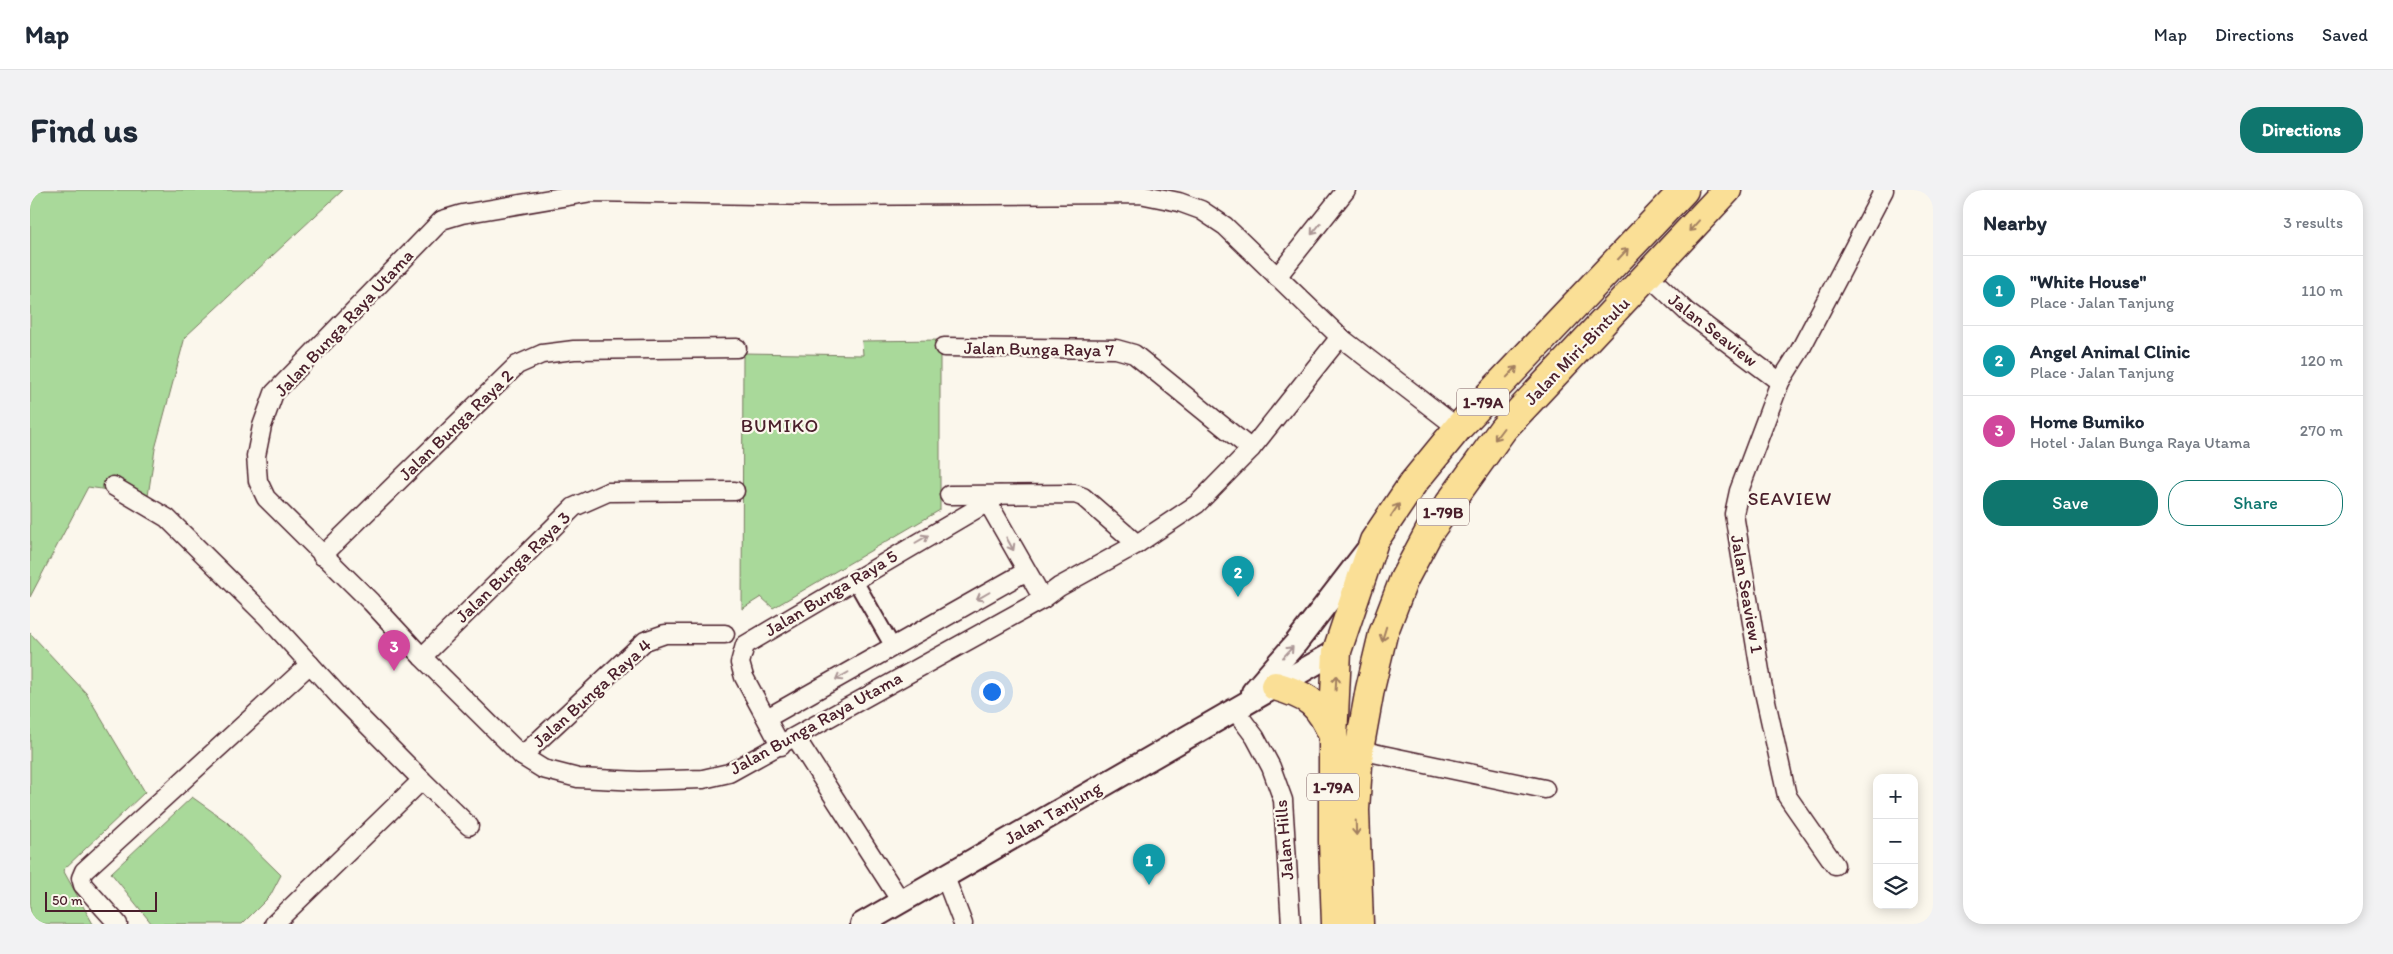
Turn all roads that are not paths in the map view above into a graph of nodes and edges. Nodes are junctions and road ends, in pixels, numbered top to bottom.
1 (1346, 190) edge
2 (1684, 190) edge
3 (1727, 190) edge
4 (1884, 190) edge
5 (729, 192) edge
6 (1649, 276) junction
7 (1277, 277) junction
8 (1340, 337) junction
9 (944, 347) dead end
10 (737, 348) dead end
11 (1780, 382) junction
12 (1458, 428) junction
13 (1251, 448) junction
14 (113, 486) dead end
15 (734, 490) dead end
16 (949, 495) dead end
17 (994, 498) junction
18 (1374, 541) junction
19 (1136, 544) junction
20 (322, 556) junction
21 (1026, 572) junction
22 (1404, 578) junction
23 (854, 579) junction
24 (1043, 599) junction
25 (724, 634) dead end
26 (893, 647) junction
27 (1337, 651) junction
28 (422, 657) junction
29 (310, 664) junction
30 (1275, 686) junction
31 (1239, 706) junction
32 (768, 718) junction
33 (1333, 738) junction
34 (789, 742) junction
35 (1359, 750) junction
36 (522, 756) junction
37 (422, 780) junction
38 (1545, 789) dead end
39 (469, 826) dead end
40 (1835, 865) dead end
41 (944, 877) junction
42 (900, 900) junction
43 (118, 924) edge
44 (274, 924) edge
45 (862, 924) edge
46 (963, 924) edge
47 (1291, 924) edge
48 (1336, 924) edge
49 (1359, 924) edge

1 -> 7 street
12 -> 2 highway, Jalan Miri-Bintulu / 1-79A
3 -> 6 highway, Jalan Miri-Bintulu / 1-79B
4 - 11 street, Jalan Seaview 1
5 - 7 street, Jalan Bunga Raya Utama
5 - 20 street, Jalan Bunga Raya Utama
6 - 11 street, Jalan Seaview
6 -> 22 highway, Jalan Miri-Bintulu / 1-79B
7 - 8 street, Jalan Bunga Raya Utama
8 - 12 street, Jalan Bunga Raya Utama
8 - 13 street, Jalan Bunga Raya Utama
9 - 13 street, Jalan Bunga Raya 7
10 - 20 street, Jalan Bunga Raya 2
11 - 40 street, Jalan Seaview 1
18 -> 12 highway, Jalan Miri-Bintulu / 1-79A
13 - 19 street, Jalan Bunga Raya Utama
14 - 29 street
15 - 28 street, Jalan Bunga Raya 3
16 - 17 street
17 - 19 street
17 -> 21 street
23 -> 17 street, Jalan Bunga Raya 5
18 - 27 highway, Jalan Miri-Bintulu / 1-79A
31 -> 18 street, Jalan Tanjung
19 - 24 street, Jalan Bunga Raya Utama
20 - 28 street, Jalan Bunga Raya Utama
21 - 24 street
21 -> 26 street
22 - 27 highway
22 -> 35 highway, Jalan Miri-Bintulu / 1-79B
23 - 26 street
23 - 32 street, Jalan Bunga Raya 5
24 - 34 street, Jalan Bunga Raya Utama
25 - 36 street, Jalan Bunga Raya 4
26 -> 32 street
27 - 30 street, Jalan Tanjung
33 -> 27 highway, Jalan Miri-Bintulu / 1-79A
28 - 36 street, Jalan Bunga Raya Utama
29 - 37 street
29 - 43 street
30 - 31 street, Jalan Tanjung
30 - 33 highway
31 - 41 street, Jalan Tanjung
31 - 47 street, Jalan Hills
32 - 34 street, Jalan Bunga Raya 5
33 - 48 highway, Jalan Miri-Bintulu / 1-79A
34 - 36 street, Jalan Bunga Raya Utama
34 - 42 street, Jalan Bunga Raya 5
35 - 38 street
35 -> 49 highway, Jalan Miri-Bintulu / 1-79B
37 - 39 street
37 - 44 street
41 - 42 street, Jalan Tanjung
41 - 46 street
42 - 45 street, Jalan Tanjung

